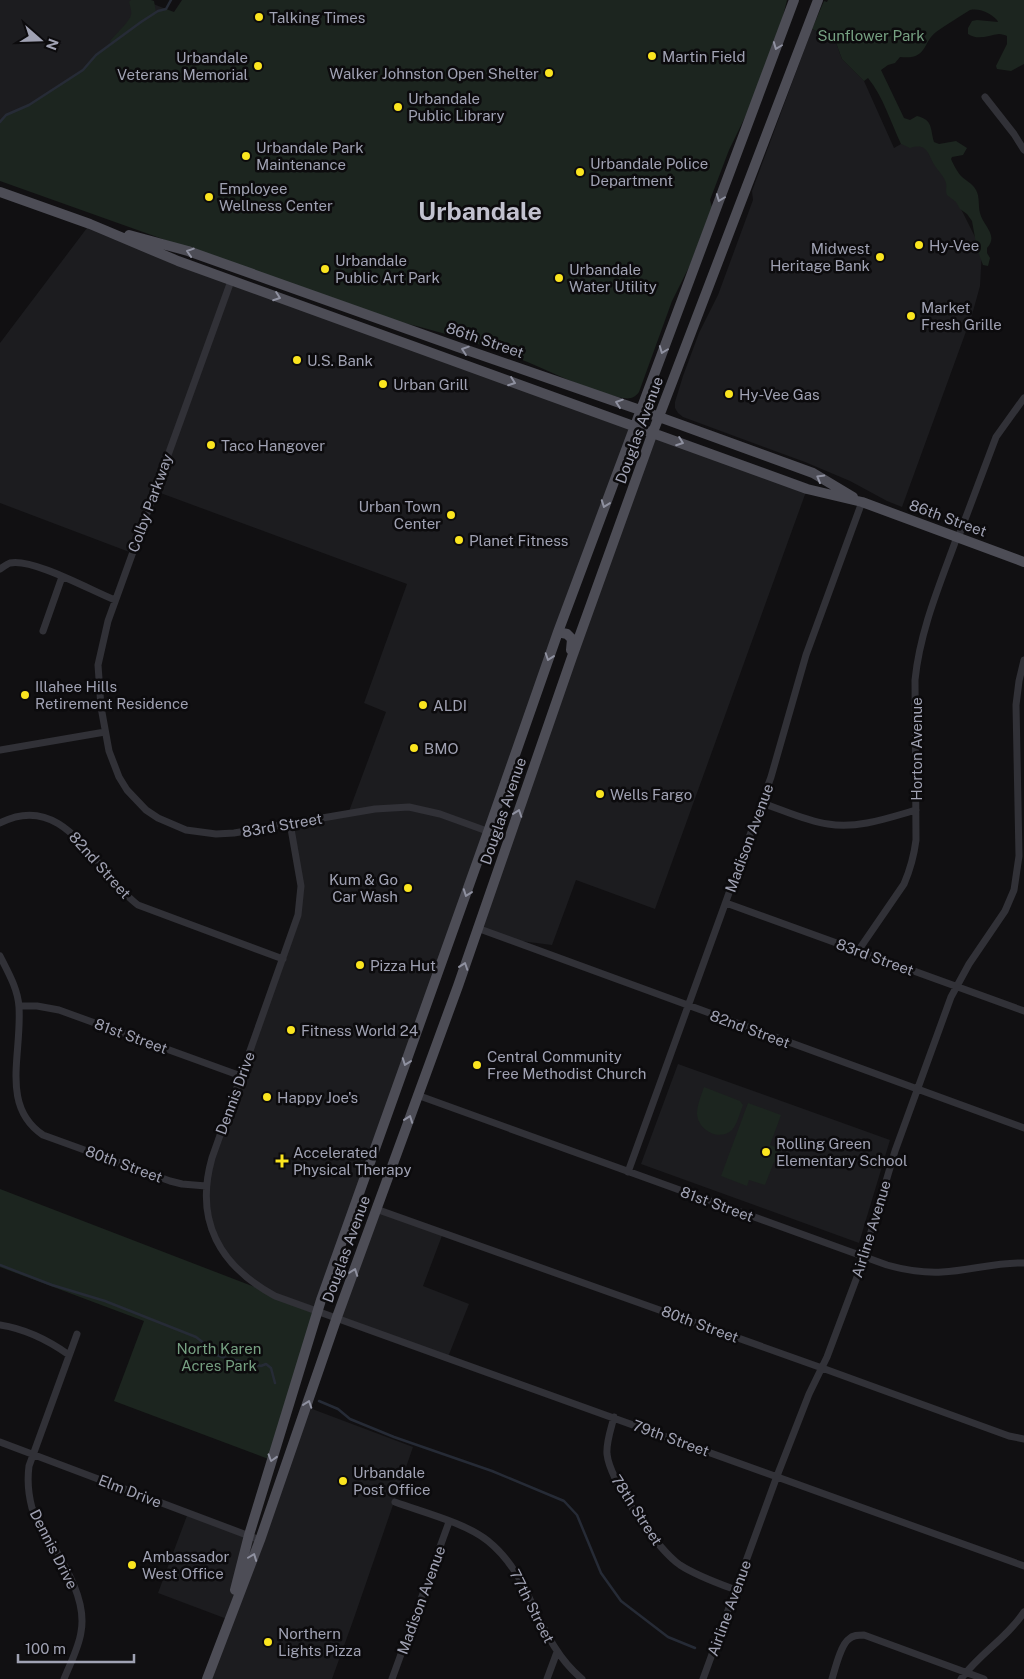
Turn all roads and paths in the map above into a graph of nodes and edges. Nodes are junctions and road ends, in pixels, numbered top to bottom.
1 (794, 0) edge
2 (818, 0) edge
3 (985, 97) dead end
4 (1024, 150) edge
5 (0, 192) edge
6 (90, 224) junction
7 (231, 281) junction
8 (1024, 398) edge
9 (640, 410) junction
10 (659, 417) junction
11 (634, 426) junction
12 (653, 432) junction
13 (862, 502) junction
14 (957, 538) junction
15 (1024, 562) edge
16 (0, 569) edge
17 (62, 577) junction
18 (115, 600) junction
19 (43, 631) dead end
20 (558, 632) junction
21 (1024, 660) edge
22 (561, 689) junction
23 (105, 732) junction
24 (0, 750) edge
25 (762, 803) junction
26 (916, 810) junction
27 (0, 823) edge
28 (290, 823) junction
29 (488, 832) junction
30 (509, 839) junction
31 (726, 903) junction
32 (477, 928) junction
33 (858, 951) junction
34 (0, 956) edge
35 (283, 959) junction
36 (956, 986) junction
37 (19, 1006) junction
38 (688, 1006) junction
39 (1024, 1011) edge
40 (242, 1076) junction
41 (8, 1082) dead end
42 (918, 1090) junction
43 (417, 1095) junction
44 (13, 1108) dead end
45 (1024, 1128) edge
46 (628, 1172) junction
47 (206, 1186) junction
48 (376, 1209) junction
49 (863, 1257) junction
50 (1024, 1263) edge
51 (317, 1311) junction
52 (337, 1318) junction
53 (0, 1324) edge
54 (77, 1334) dead end
55 (69, 1355) junction
56 (822, 1368) junction
57 (614, 1417) junction
58 (1024, 1439) edge
59 (0, 1442) edge
60 (33, 1454) junction
61 (777, 1476) junction
62 (395, 1502) dead end
63 (449, 1522) junction
64 (249, 1535) junction
65 (260, 1540) junction
66 (1024, 1566) edge
67 (736, 1590) junction
68 (1024, 1612) edge
69 (223, 1635) junction
70 (557, 1652) junction
71 (966, 1672) junction
72 (64, 1679) edge
73 (207, 1679) edge
74 (392, 1679) edge
75 (547, 1679) edge
76 (582, 1679) edge
77 (703, 1679) edge
78 (832, 1679) edge
79 (960, 1679) edge
80 (984, 1679) edge

1 -> 9 main road, Douglas Avenue
2 - 10 main road, Douglas Avenue
3 - 4 street
5 - 6 main road, 86th Street
6 - 7 main road, 86th Street
9 -> 6 main road, 86th Street
7 -> 11 main road, 86th Street
7 - 18 street, Colby Parkway
8 - 14 street, Horton Avenue
9 - 10 main road, 86th Street
9 - 11 main road, Douglas Avenue
10 - 12 main road, Douglas Avenue
13 -> 10 main road, 86th Street
11 - 12 main road, 86th Street
11 -> 20 main road, Douglas Avenue
12 -> 13 main road, 86th Street
12 - 22 main road, Douglas Avenue
13 - 14 main road, 86th Street
13 - 25 street, Madison Avenue
14 - 15 main road, 86th Street
14 - 26 street, Horton Avenue
16 - 17 street
17 - 18 street
17 - 19 street
18 - 23 street, Colby Parkway
20 - 22 main road
20 -> 29 main road, Douglas Avenue
21 - 36 street, Airline Avenue
30 -> 22 main road, Douglas Avenue
23 - 24 street
23 - 28 street, 83rd Street
25 - 26 street
25 - 31 street, Madison Avenue
26 - 33 street, Horton Avenue
27 - 35 street, 82nd Street
28 - 29 street, 83rd Street
28 - 35 street, Dennis Drive
29 - 30 street, 83rd Street
29 -> 51 main road, Douglas Avenue
30 - 32 main road, Douglas Avenue
31 - 33 street, 83rd Street
31 - 38 street, Madison Avenue
32 - 38 street, 82nd Street
43 -> 32 main road, Douglas Avenue
33 - 36 street, 83rd Street
34 - 37 street
35 - 40 street, Dennis Drive
36 - 39 street, 83rd Street
36 - 42 street, Airline Avenue
37 - 40 street, 81st Street
37 - 41 street
38 - 42 street, 82nd Street
38 - 46 street, Madison Avenue
40 - 47 street, Dennis Drive
42 - 45 street, 82nd Street
42 - 49 street, Airline Avenue
43 - 46 street, 81st Street
48 -> 43 main road, Douglas Avenue
44 - 47 street, 80th Street
46 - 49 street, 81st Street
47 - 51 street, Dennis Drive
52 -> 48 main road, Douglas Avenue
48 - 56 street, 80th Street
49 - 50 street, 81st Street
49 - 56 street, Airline Avenue
51 - 52 street, 79th Street
51 -> 64 main road, Douglas Avenue
52 - 57 street, 79th Street
65 -> 52 main road, Douglas Avenue
53 - 55 street
54 - 55 street, Dennis Drive
55 - 60 street, Dennis Drive
56 - 58 street, 80th Street
56 - 61 street, Airline Avenue
57 - 61 street, 79th Street
57 - 67 street, 78th Street
59 - 60 street, Elm Drive
60 - 64 street, Elm Drive
60 - 72 street, Dennis Drive
61 - 66 street, 79th Street
61 - 67 street, Airline Avenue
62 - 63 street, 77th Street
63 - 70 street, 77th Street
63 - 74 street, Madison Avenue
64 - 65 street, Elm Drive
64 - 69 main road, Douglas Avenue
69 -> 65 main road, Douglas Avenue
67 - 77 street, Airline Avenue
68 - 71 street
69 - 73 main road, Douglas Avenue
70 - 75 street
70 - 76 street, 77th Street
71 - 78 street
71 - 79 street
71 - 80 street

